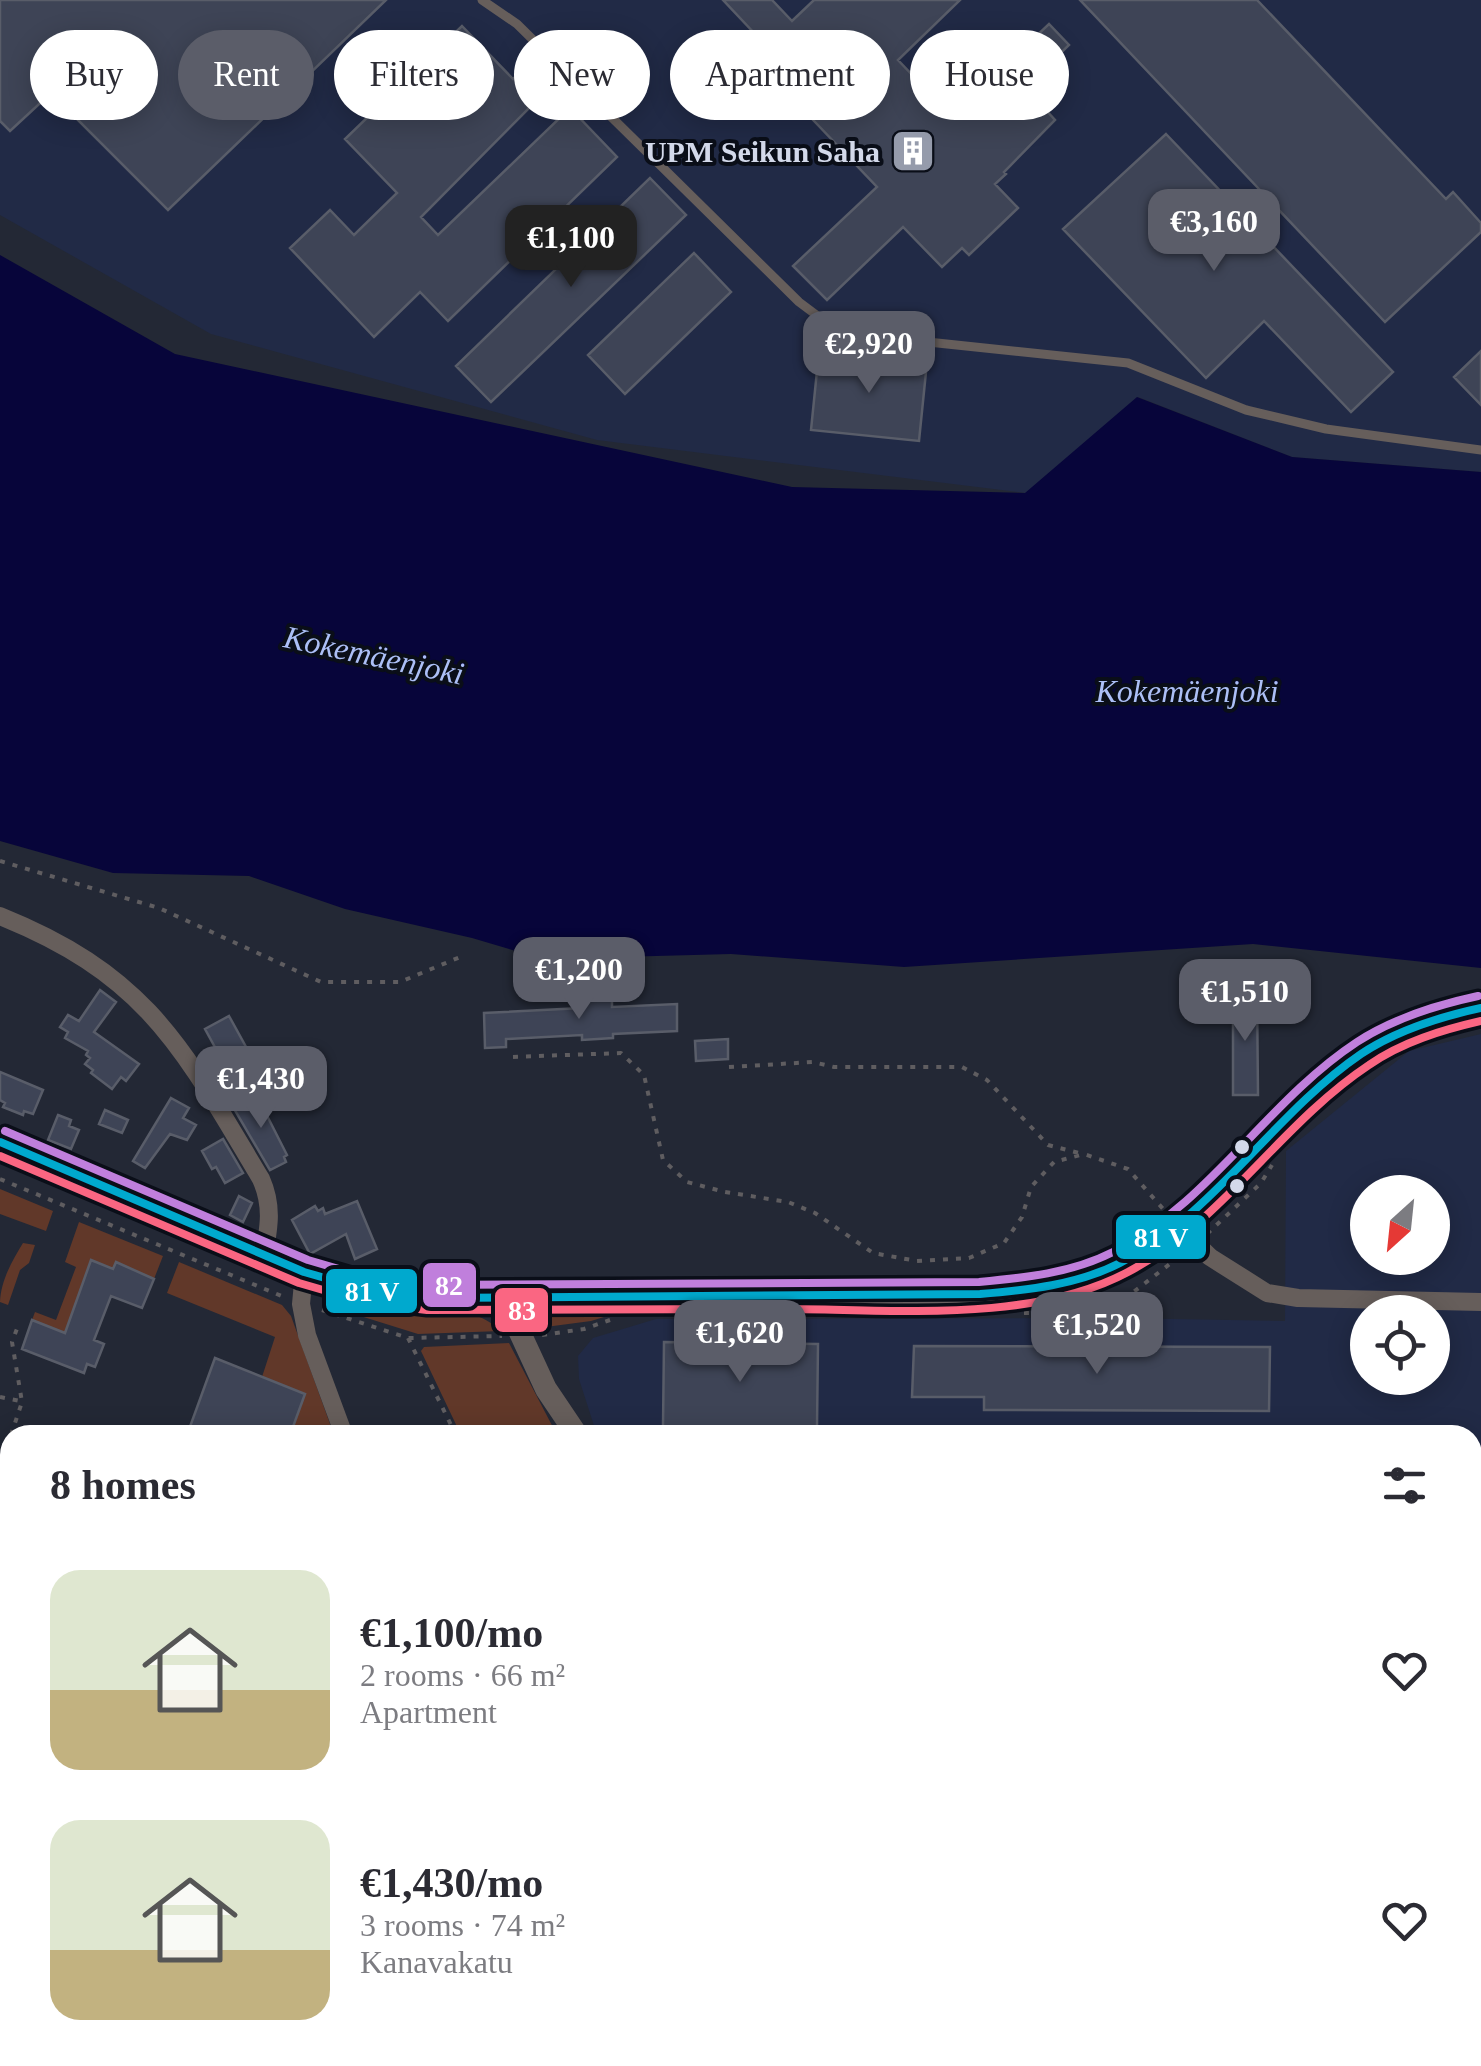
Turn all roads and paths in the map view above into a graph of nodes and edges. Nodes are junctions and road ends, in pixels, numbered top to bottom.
1 (482, 0) edge
2 (1481, 450) edge
3 (0, 861) edge
4 (0, 916) edge
5 (465, 954) dead end
6 (1481, 1008) edge
7 (512, 1056) dead end
8 (729, 1068) dead end
9 (0, 1142) edge
10 (1084, 1154) junction
11 (1276, 1159) dead end
12 (0, 1179) edge
13 (1186, 1234) junction
14 (264, 1255) junction
15 (304, 1272) junction
16 (503, 1296) junction
17 (1481, 1302) edge
18 (301, 1304) junction
19 (1014, 1313) dead end
20 (626, 1316) dead end
21 (18, 1326) dead end
22 (520, 1336) junction
23 (408, 1338) junction
24 (0, 1398) edge
25 (22, 1402) junction
26 (15, 1425) edge
27 (340, 1425) edge
28 (451, 1425) edge
29 (570, 1425) edge

1 - 2 lane
3 - 5 path
4 - 14 street
6 - 13 main road
7 - 10 path
8 - 10 path
9 - 14 main road
10 - 13 path
11 - 13 path
12 - 18 path
13 - 16 main road
13 - 17 street
13 - 19 path
14 - 15 main road
15 - 16 main road
15 - 18 street
16 - 22 street
18 - 23 path
18 - 27 street
20 - 22 path
21 - 25 path
22 - 23 path
22 - 29 street
23 - 28 path
24 - 25 path
25 - 26 path

